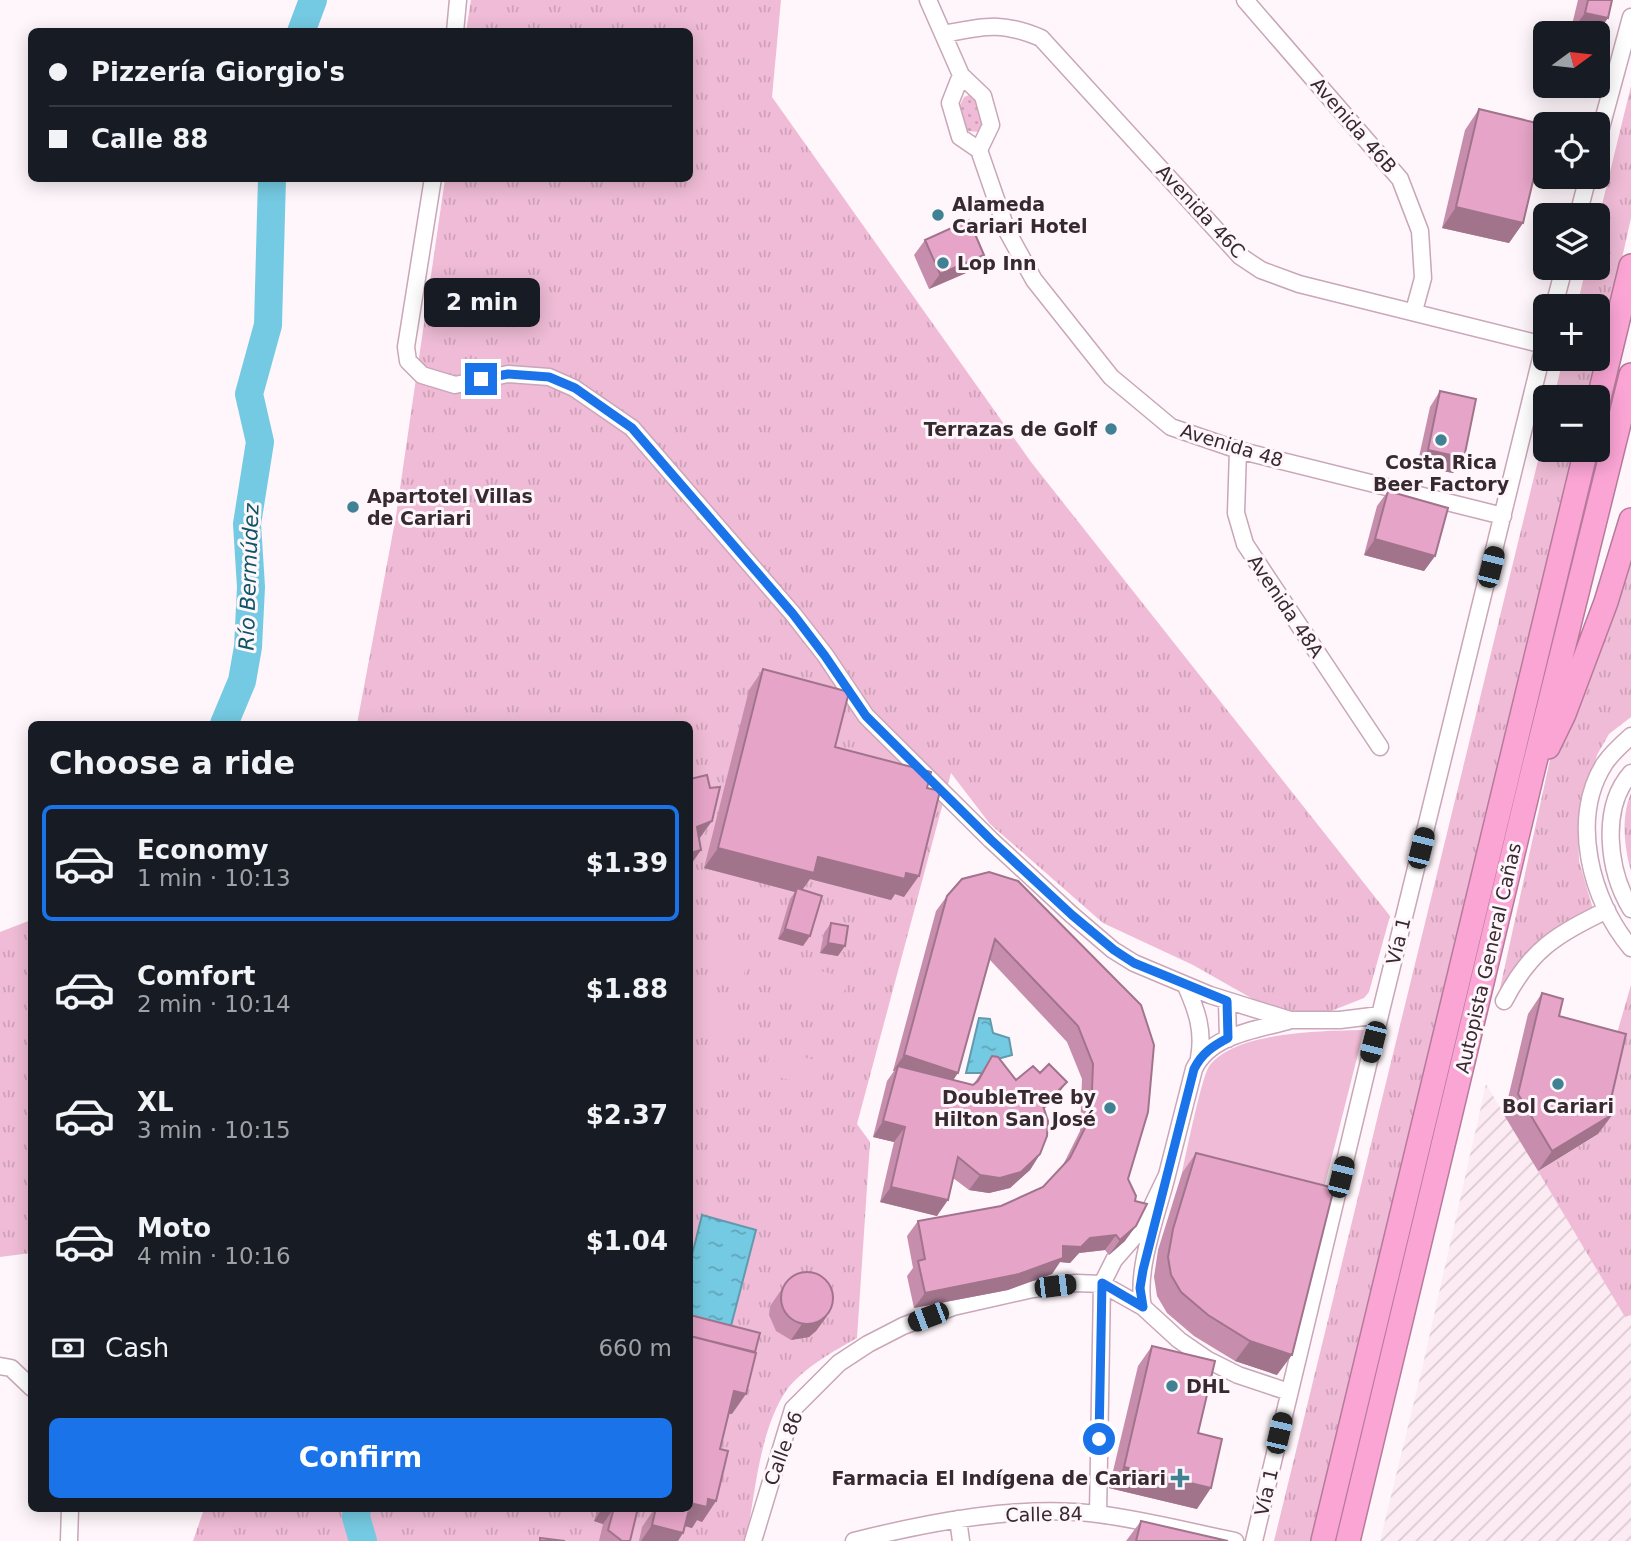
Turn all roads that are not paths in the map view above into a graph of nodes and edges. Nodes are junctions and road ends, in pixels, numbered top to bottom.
1 (458, 0) edge
2 (928, 0) edge
3 (1245, 0) edge
4 (1631, 17) edge
5 (455, 28) edge
6 (943, 34) junction
7 (961, 75) junction
8 (1605, 112) edge
9 (979, 150) junction
10 (432, 182) edge
11 (1631, 266) edge
12 (1414, 312) junction
13 (1533, 340) edge
14 (1538, 371) edge
15 (1631, 375) edge
16 (1602, 385) edge
17 (1238, 450) junction
18 (1583, 462) edge
19 (1503, 516) junction
20 (1631, 520) edge
21 (1631, 736) edge
22 (1380, 747) dead end
23 (1631, 773) edge
24 (1531, 774) junction
25 (1621, 889) junction
26 (1604, 904) junction
27 (1631, 909) edge
28 (1625, 927) edge
29 (1631, 948) edge
30 (1186, 986) junction
31 (1227, 1001) junction
32 (1504, 1001) dead end
33 (1380, 1015) junction
34 (1290, 1020) junction
35 (1228, 1038) junction
36 (1199, 1058) junction
37 (1167, 1175) junction
38 (1102, 1283) junction
39 (1143, 1307) junction
40 (5, 1367) edge
41 (28, 1385) edge
42 (1289, 1392) junction
43 (70, 1512) edge
44 (1098, 1514) junction
45 (958, 1519) junction
46 (69, 1541) edge
47 (753, 1541) edge
48 (854, 1541) edge
49 (961, 1541) edge
50 (1235, 1541) edge
51 (1254, 1541) edge
52 (1323, 1541) edge
53 (1349, 1541) edge

1 - 5 street
2 - 6 street
3 - 12 street, Avenida 46B
4 - 8 street
6 - 7 street
6 - 12 street, Avenida 46C
7 - 9 street
7 - 9 street, Avenida 48
9 - 17 street, Avenida 48
10 - 30 street
11 - 16 highway
12 - 13 street, Avenida 46C
14 - 19 street, Vía 1
15 - 24 highway, Autopista General Cañas
17 - 19 street, Avenida 48
17 - 22 street, Avenida 48A
18 - 52 highway, Autopista General Cañas
19 - 33 street, Vía 1
20 - 24 highway
21 - 26 street
23 - 25 street
24 - 53 highway, Autopista General Cañas
25 - 26 street
25 - 27 street
26 - 28 street
26 - 32 street
28 - 29 street
30 - 31 street
30 - 36 street
31 - 34 street
31 - 35 street
33 - 34 street
33 - 42 street, Vía 1
34 - 35 street
35 - 36 street
36 - 37 street
37 - 38 street
37 - 39 street
38 - 39 street
38 - 44 street
38 - 47 street, Calle 86
39 - 42 street
40 - 41 street
42 - 51 street, Vía 1
43 - 46 street
44 - 45 street, Calle 84
44 - 50 street, Calle 84
45 - 48 street, Calle 84
45 - 49 street

